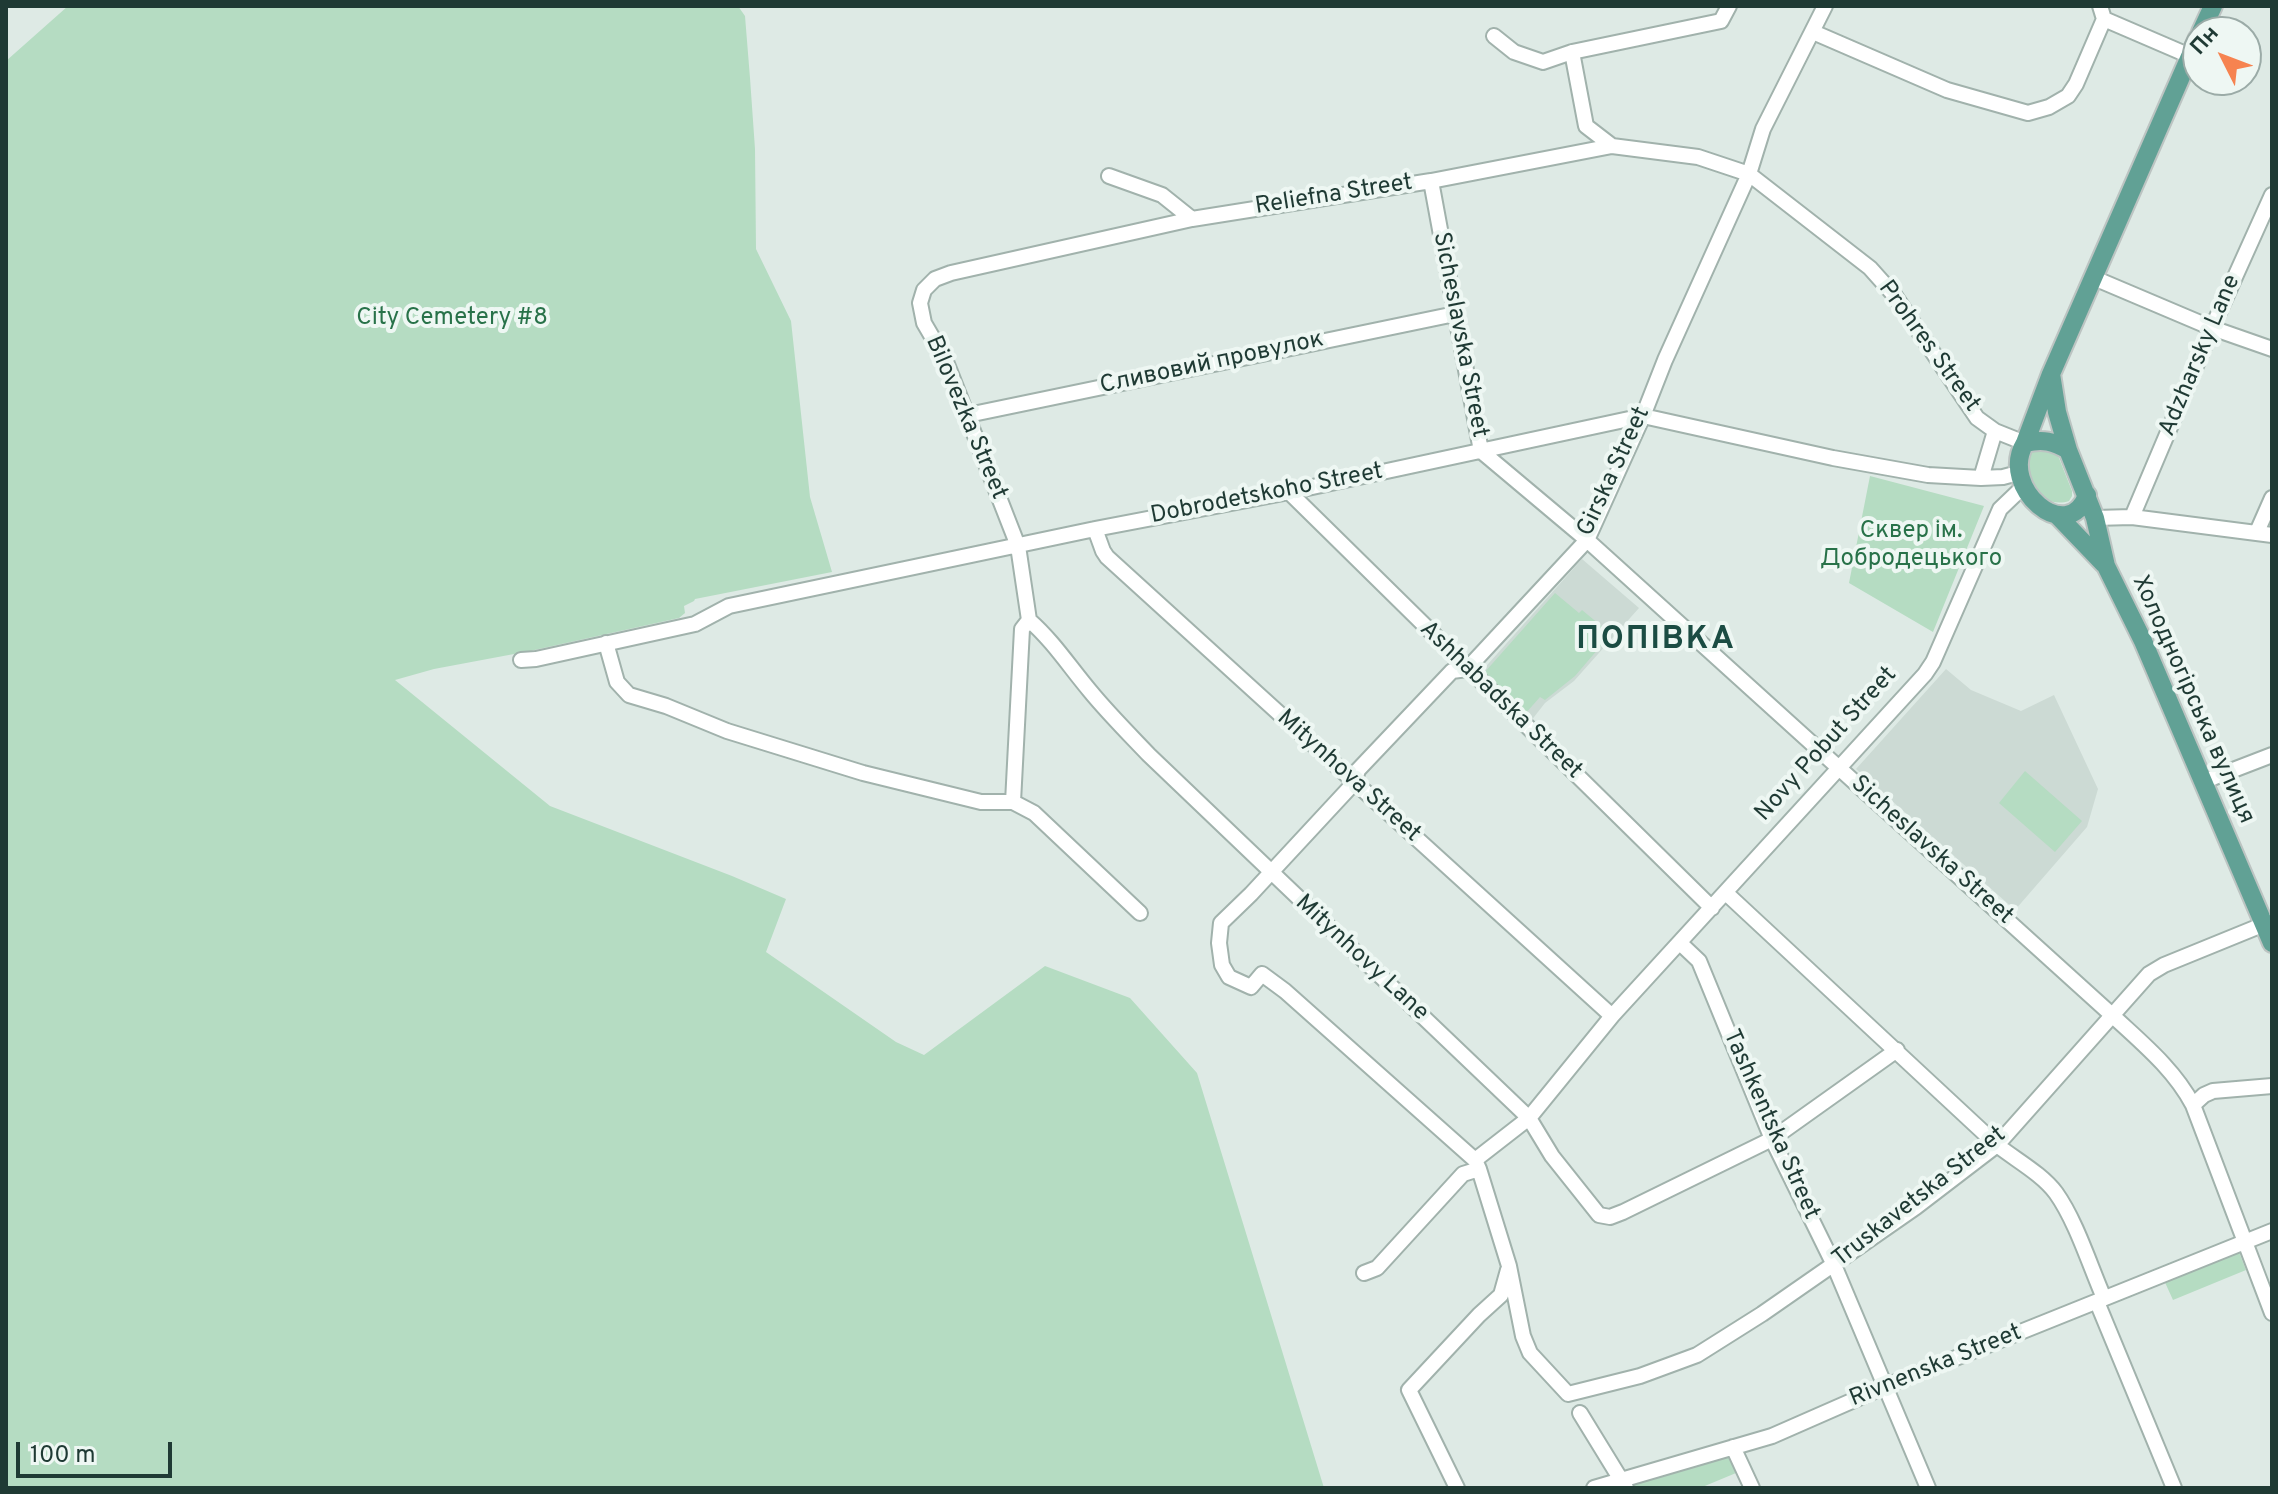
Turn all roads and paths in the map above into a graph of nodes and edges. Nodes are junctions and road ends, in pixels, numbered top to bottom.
1 (1729, 6) edge
2 (1825, 6) edge
3 (2102, 12) edge
4 (1813, 32) junction
5 (1494, 36) dead end
6 (1572, 52) junction
7 (2182, 52) edge
8 (2182, 75) edge
9 (1612, 146) junction
10 (1749, 174) junction
11 (1109, 176) dead end
12 (1431, 181) junction
13 (2272, 195) edge
14 (1192, 219) junction
15 (2094, 278) junction
16 (924, 290) joint
17 (1455, 314) junction
18 (2212, 328) junction
19 (2272, 349) edge
20 (2051, 374) junction
21 (968, 415) junction
22 (1643, 416) junction
23 (1995, 431) junction
24 (2025, 443) junction
25 (2068, 450) junction
26 (1481, 451) junction
27 (1981, 478) junction
28 (2021, 480) junction
29 (1289, 492) junction
30 (2087, 495) junction
31 (2272, 498) edge
32 (2058, 516) junction
33 (2132, 517) junction
34 (2095, 518) junction
35 (1095, 529) junction
36 (2264, 534) edge
37 (1587, 540) junction
38 (1018, 546) junction
39 (2106, 566) junction
40 (1029, 620) junction
41 (606, 643) junction
42 (521, 660) dead end
43 (1467, 669) junction
44 (2272, 755) edge
45 (1839, 768) junction
46 (2202, 782) junction
47 (1354, 783) junction
48 (1013, 802) junction
49 (1270, 873) junction
50 (1726, 893) junction
51 (1712, 908) junction
52 (1140, 913) dead end
53 (2268, 922) edge
54 (1680, 943) junction
55 (2272, 943) edge
56 (1612, 1016) junction
57 (2113, 1016) junction
58 (1897, 1050) junction
59 (2272, 1086) edge
60 (2193, 1105) junction
61 (1529, 1118) junction
62 (1772, 1139) junction
63 (1997, 1145) junction
64 (1477, 1164) junction
65 (2272, 1231) edge
66 (2244, 1243) junction
67 (1834, 1265) junction
68 (1509, 1266) junction
69 (1364, 1273) dead end
70 (2100, 1300) junction
71 (2272, 1313) edge
72 (1886, 1386) junction
73 (1580, 1413) dead end
74 (1733, 1447) junction
75 (1624, 1483) edge
76 (1457, 1488) edge
77 (1594, 1488) edge
78 (1752, 1488) edge
79 (1928, 1488) edge
80 (2174, 1488) edge

1 - 6 street
2 - 4 street, Girska Street
3 - 4 street
3 - 7 street
4 - 10 street, Girska Street
5 - 6 street
6 - 9 street
8 - 15 main road, Novy Pobut Street
9 - 10 street, Reliefna Street
9 - 12 street, Reliefna Street
10 - 22 street, Girska Street
10 - 23 street, Prohres Street
11 - 14 street
12 - 14 street, Reliefna Street
12 - 17 street, Sicheslavska Street
13 - 18 street, Adzharsky Lane
14 - 16 street, Reliefna Street
15 - 18 street
15 - 20 main road, Novy Pobut Street
16 - 21 street, Bilovezka Street
17 - 21 street, Сливовий провулок
17 - 26 street, Sicheslavska Street
18 - 19 street
18 - 33 street, Adzharsky Lane
20 - 24 main road, Novy Pobut Street
20 - 25 main road
21 - 38 street, Bilovezka Street
22 - 26 street, Dobrodetskoho Street
22 - 27 street, Dobrodetskoho Street
22 - 37 street, Girska Street
23 - 24 street
23 - 27 street
24 - 25 main road
24 - 28 main road, Novy Pobut Street
25 - 30 main road
26 - 29 street, Dobrodetskoho Street
26 - 37 street, Sicheslavska Street
27 - 28 street, Dobrodetskoho Street
28 - 32 main road
28 - 45 street, Novy Pobut Street
29 - 35 street, Dobrodetskoho Street
29 - 43 street, Ashhabadska Street
30 - 32 main road
30 - 34 main road, Холодногірська вулиця
31 - 36 street
32 - 39 main road, Холодногірська вулиця
33 - 34 street
33 - 36 street
34 - 39 main road, Холодногірська вулиця
35 - 38 street, Dobrodetskoho Street
35 - 47 street, Mitynhova Street
37 - 43 street, Girska Street
37 - 45 street, Sicheslavska Street
38 - 40 street, Bilovezka Street
38 - 41 street, Dobrodetskoho Street
39 - 46 main road, Холодногірська вулиця
40 - 48 street
40 - 49 street, Mitynhovy Lane
41 - 42 street, Dobrodetskoho Street
41 - 48 street
43 - 47 street, Girska Street
43 - 51 street, Ashhabadska Street
44 - 46 street
45 - 50 street, Novy Pobut Street
45 - 57 street, Sicheslavska Street
46 - 53 main road, Холодногірська вулиця
47 - 49 street, Girska Street
47 - 56 street, Mitynhova Street
48 - 52 street
49 - 61 street, Mitynhovy Lane
49 - 64 street, Girska Street
50 - 51 street, Novy Pobut Street
50 - 58 street
51 - 54 street, Novy Pobut Street
53 - 55 main road, Холодногірська вулиця
53 - 57 street, Truskavetska Street
54 - 56 street, Novy Pobut Street
54 - 62 street, Tashkentska Street
56 - 61 street, Novy Pobut Street
57 - 60 street, Sicheslavska Street
57 - 63 street, Truskavetska Street
58 - 62 street
58 - 63 street
59 - 60 street
60 - 66 street, Sicheslavska Street
61 - 62 street, Mitynhovy Lane
61 - 64 street, Novy Pobut Street
62 - 67 street, Tashkentska Street
63 - 67 street, Truskavetska Street
63 - 70 street
64 - 68 street
64 - 69 street, Novy Pobut Street
65 - 66 street, Rivnenska Street
66 - 70 street, Rivnenska Street
66 - 71 street, Sicheslavska Street
67 - 68 street, Truskavetska Street
67 - 72 street, Tashkentska Street
68 - 76 street
70 - 72 street, Rivnenska Street
70 - 80 street
72 - 74 street, Rivnenska Street
72 - 79 street, Tashkentska Street
73 - 75 street
74 - 75 street, Rivnenska Street
74 - 78 street
75 - 77 street, Rivnenska Street

